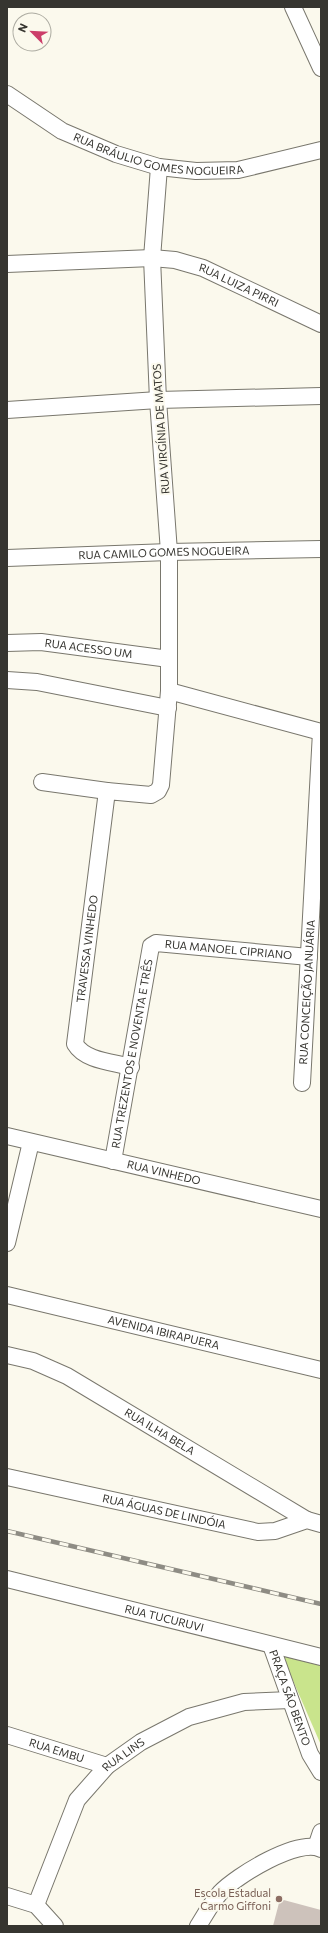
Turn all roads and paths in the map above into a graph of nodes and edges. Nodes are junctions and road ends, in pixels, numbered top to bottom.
1 (293, 7) edge
2 (321, 68) edge
3 (7, 94) edge
4 (321, 150) edge
5 (159, 167) junction
6 (152, 258) junction
7 (7, 264) edge
8 (321, 324) edge
9 (321, 396) edge
10 (158, 400) junction
11 (7, 410) edge
12 (321, 549) edge
13 (169, 552) junction
14 (7, 558) edge
15 (7, 643) edge
16 (169, 659) junction
17 (7, 680) edge
18 (169, 690) junction
19 (168, 708) junction
20 (321, 732) edge
21 (42, 782) dead end
22 (107, 792) junction
23 (150, 946) joint
24 (309, 957) junction
25 (131, 1067) junction
26 (302, 1083) dead end
27 (7, 1136) edge
28 (31, 1142) junction
29 (113, 1160) junction
30 (321, 1209) edge
31 (7, 1243) edge
32 (7, 1295) edge
33 (7, 1355) edge
34 (321, 1370) edge
35 (7, 1477) edge
36 (317, 1520) edge
37 (7, 1579) edge
38 (271, 1645) junction
39 (321, 1656) edge
40 (290, 1700) junction
41 (7, 1735) edge
42 (107, 1766) junction
43 (321, 1772) edge
44 (319, 1842) edge
45 (7, 1896) edge
46 (36, 1905) junction
47 (55, 1926) edge
48 (198, 1926) edge

1 - 2 street
3 - 5 street, RUA BRÁULIO GOMES NOGUEIRA
4 - 5 street, RUA BRÁULIO GOMES NOGUEIRA
5 - 6 street, RUA VIRGÍNIA DE MATOS
6 - 7 street, RUA LUIZA PIRRI
6 - 8 street, RUA LUIZA PIRRI
6 - 10 street, RUA VIRGÍNIA DE MATOS
9 - 10 street
10 - 11 street
10 - 13 street, RUA VIRGÍNIA DE MATOS
12 - 13 street, RUA CAMILO GOMES NOGUEIRA
13 - 14 street, RUA CAMILO GOMES NOGUEIRA
13 - 16 street, RUA VIRGÍNIA DE MATOS
15 - 16 street, RUA ACESSO UM
16 - 18 street, RUA VIRGÍNIA DE MATOS
17 - 19 street
18 - 19 street
18 - 20 street
19 - 22 street
20 - 24 street, RUA CONCEIÇÃO JANUÁRIA
21 - 22 street
22 - 25 street, TRAVESSA VINHEDO
23 - 24 street, RUA MANOEL CIPRIANO
23 - 25 street, RUA TREZENTOS E NOVENTA E TRÊS
24 - 26 street, RUA CONCEIÇÃO JANUÁRIA
25 - 29 street, RUA TREZENTOS E NOVENTA E TRÊS
27 - 28 street, RUA VINHEDO
28 - 29 street, RUA VINHEDO
28 - 31 street
29 - 30 street, RUA VINHEDO
32 - 34 street, AVENIDA IBIRAPUERA
33 - 36 street, RUA ILHA BELA
35 - 36 street, RUA ÁGUAS DE LINDÓIA
37 - 38 street, RUA TUCURUVI
38 - 39 street, RUA TUCURUVI
38 - 40 street, PRAÇA SÃO BENTO
40 - 42 street, RUA LINS
40 - 43 street, PRAÇA SÃO BENTO
41 - 42 street, RUA EMBU
42 - 46 street, RUA LINS
44 - 48 street
45 - 46 street
46 - 47 street

